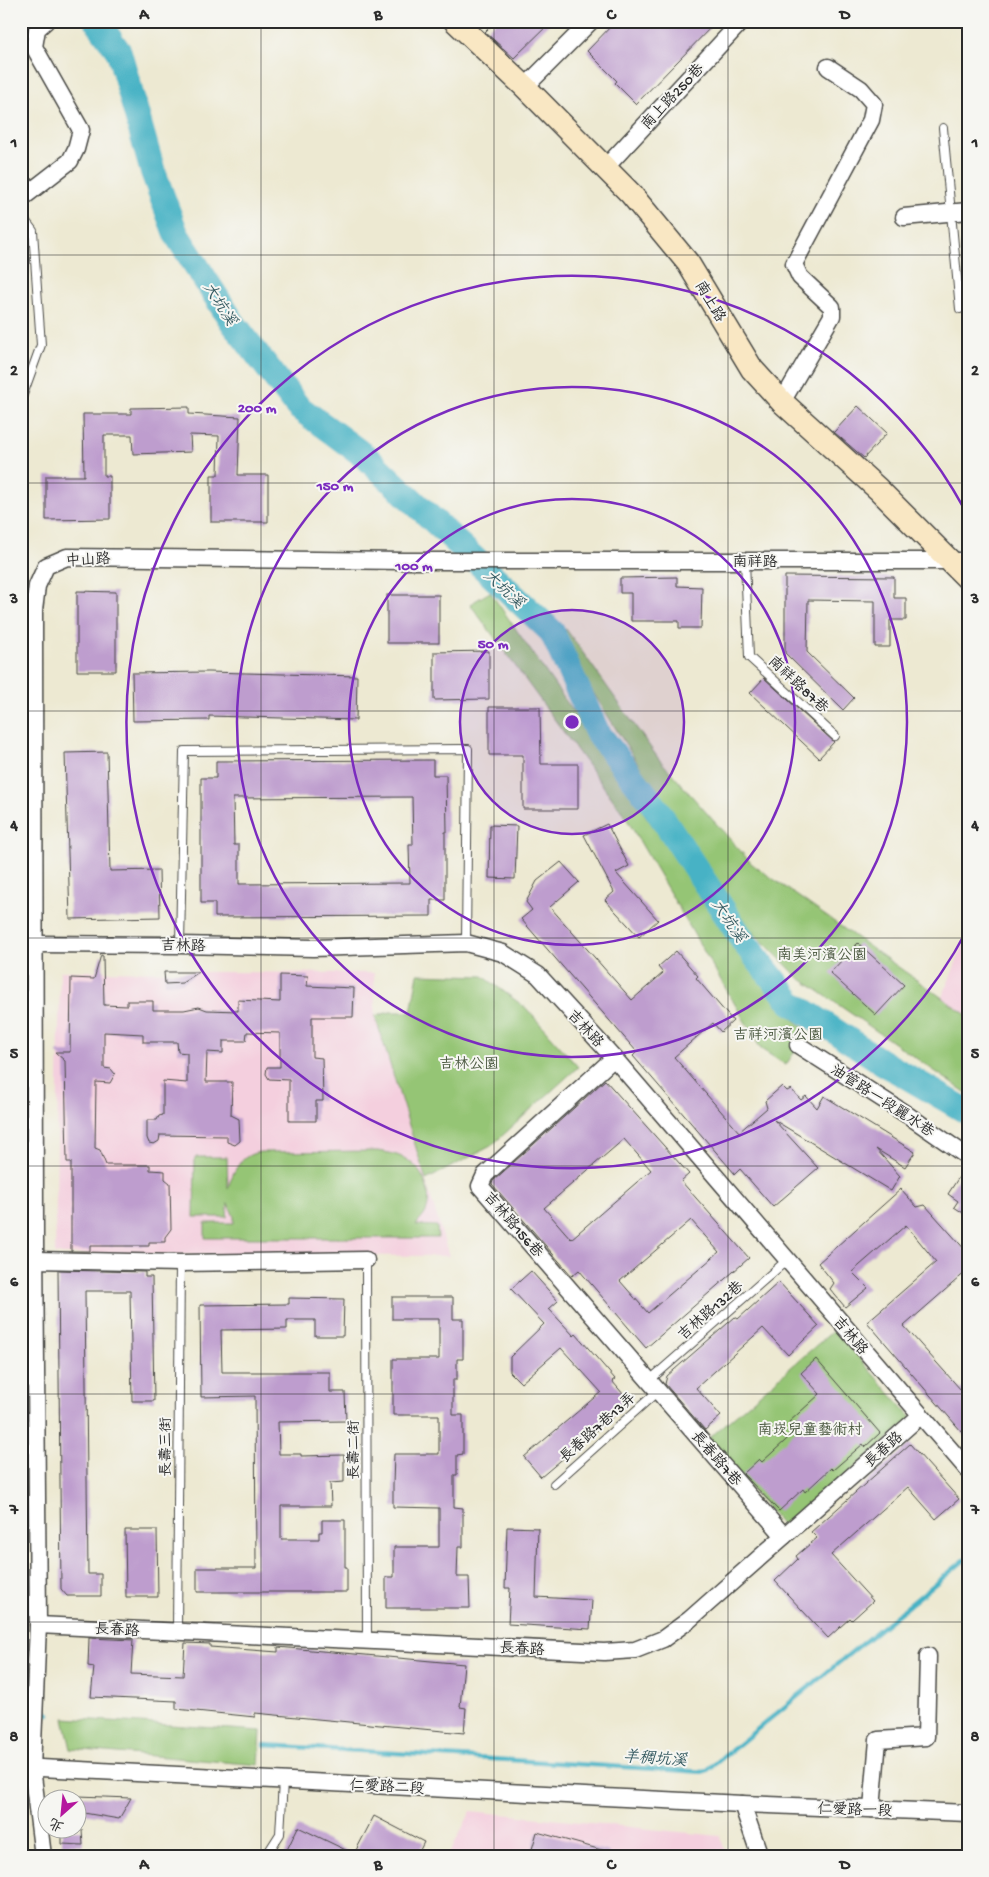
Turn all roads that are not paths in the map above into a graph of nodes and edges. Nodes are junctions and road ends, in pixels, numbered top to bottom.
1 (455, 21) edge
2 (591, 21) edge
3 (739, 24) dead end
4 (41, 25) edge
5 (828, 67) dead end
6 (525, 87) junction
7 (943, 128) dead end
8 (605, 168) junction
9 (21, 199) edge
10 (968, 211) edge
11 (951, 212) junction
12 (21, 215) edge
13 (904, 217) dead end
14 (960, 309) dead end
15 (21, 400) edge
16 (782, 402) junction
17 (405, 560) joint
18 (745, 561) junction
19 (958, 561) edge
20 (968, 579) edge
21 (835, 736) dead end
22 (28, 909) edge
23 (466, 943) junction
24 (34, 944) junction
25 (180, 944) junction
26 (798, 1045) dead end
27 (614, 1058) junction
28 (968, 1157) edge
29 (28, 1260) edge
30 (366, 1260) joint
31 (787, 1260) junction
32 (180, 1263) junction
33 (654, 1385) junction
34 (920, 1416) junction
35 (968, 1470) edge
36 (554, 1484) dead end
37 (784, 1536) junction
38 (38, 1626) junction
39 (177, 1632) junction
40 (367, 1641) junction
41 (928, 1656) dead end
42 (28, 1715) edge
43 (27, 1767) edge
44 (283, 1781) junction
45 (742, 1804) junction
46 (872, 1810) junction
47 (968, 1813) edge
48 (44, 1856) edge
49 (266, 1856) edge
50 (760, 1856) edge

1 - 6 street, 南上路
2 - 6 street
3 - 8 street, 南上路250巷
4 - 9 street
5 - 16 street
6 - 8 street, 南上路
7 - 11 lane
8 - 16 street, 南上路
10 - 11 street
11 - 13 street
11 - 14 lane
12 - 15 lane
16 - 19 street, 南上路
17 - 18 street, 南祥路
17 - 22 street, 中山路
18 - 19 street, 南祥路
18 - 21 lane, 南祥路87巷
19 - 20 street, 南上路
22 - 24 street, 中山路
23 - 25 street, 吉林路
23 - 25 lane
23 - 27 street, 吉林路
24 - 25 street, 吉林路
24 - 29 street, 中山路
26 - 28 street, 油管路一段麗水巷
27 - 31 street, 吉林路
27 - 33 street, 吉林路156巷
29 - 32 street
29 - 38 street, 中山路
30 - 32 street
30 - 40 lane, 長壽二街
31 - 33 lane, 吉林路132巷
31 - 34 street, 吉林路
32 - 39 lane, 長壽三街
33 - 36 lane, 長春路7巷13弄
33 - 37 street, 長春路7巷
34 - 35 street, 吉林路
34 - 37 street, 長春路
37 - 40 street, 長春路
38 - 39 street, 長春路
38 - 42 street, 中山路
39 - 40 street, 長春路
41 - 46 street
42 - 43 street, 中山路
43 - 44 street, 仁愛路二段
43 - 48 street, 中山路
44 - 45 street, 仁愛路二段
44 - 49 lane
45 - 46 street, 仁愛路一段
45 - 50 street
46 - 47 street, 仁愛路一段

